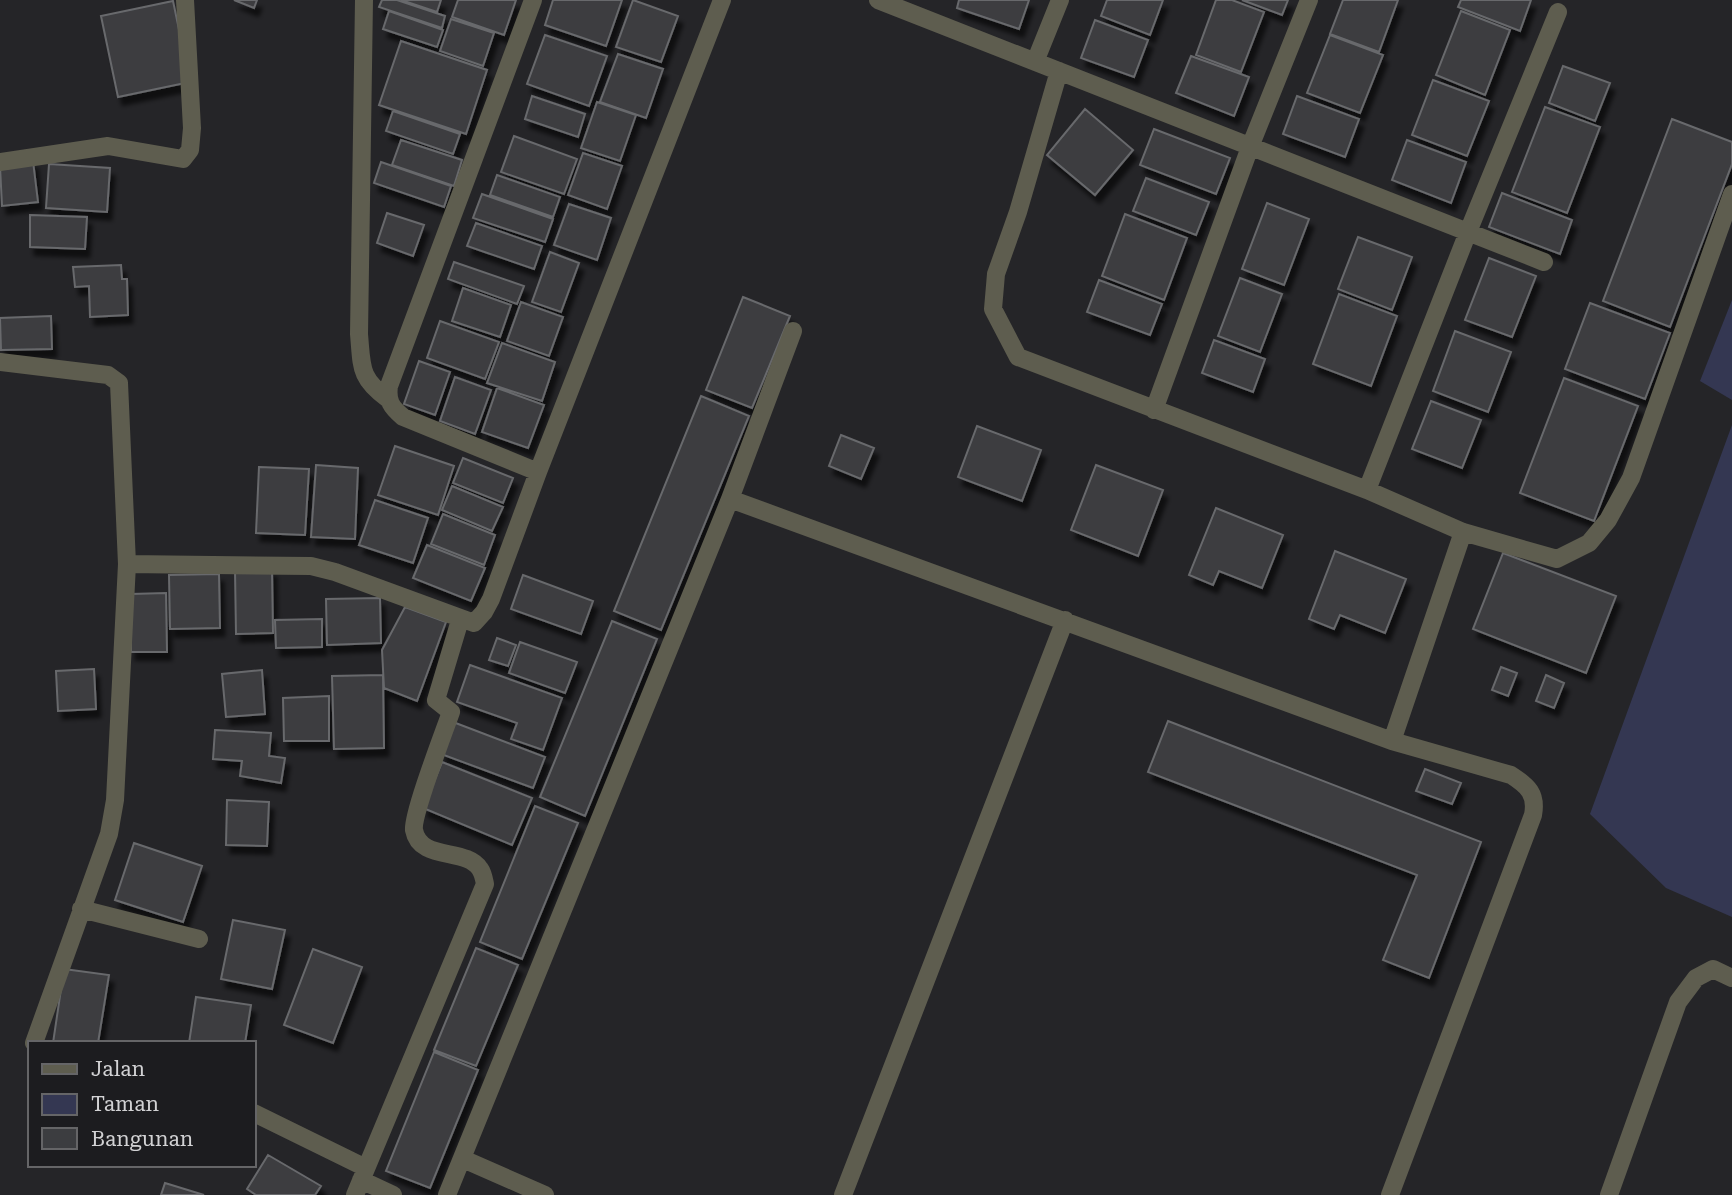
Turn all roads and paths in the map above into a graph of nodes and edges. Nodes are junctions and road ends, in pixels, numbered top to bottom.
1 (185, 0) edge
2 (364, 0) edge
3 (533, 0) edge
4 (722, 0) edge
5 (878, 0) edge
6 (1060, 0) edge
7 (1309, 0) edge
8 (1559, 12) dead end
9 (1035, 62) junction
10 (1059, 71) junction
11 (1250, 148) junction
12 (0, 162) edge
13 (1732, 194) edge
14 (1468, 232) junction
15 (1544, 262) dead end
16 (793, 331) dead end
17 (0, 362) edge
18 (388, 398) junction
19 (1154, 410) junction
20 (538, 472) junction
21 (1367, 490) junction
22 (730, 499) junction
23 (1463, 532) junction
24 (127, 564) junction
25 (460, 620) junction
26 (1065, 620) junction
27 (1392, 741) junction
28 (81, 909) junction
29 (199, 939) dead end
30 (1732, 978) edge
31 (35, 1041) edge
32 (256, 1114) edge
33 (463, 1158) junction
34 (361, 1181) edge
35 (393, 1195) edge
36 (447, 1195) edge
37 (545, 1195) edge
38 (843, 1195) edge
39 (1390, 1195) edge
40 (1609, 1195) edge

1 - 12 street
2 - 18 street
3 - 18 street
4 - 20 street
5 - 9 street
6 - 9 street
7 - 11 street
8 - 14 street
9 - 10 street
10 - 11 street
10 - 19 street
11 - 14 street
11 - 19 street
13 - 23 street
14 - 15 street
14 - 21 street
16 - 22 street
17 - 24 street
18 - 20 street
19 - 21 street
20 - 25 street
21 - 23 street
22 - 26 street
22 - 33 street
23 - 27 street
24 - 25 street
24 - 28 street
25 - 34 street
26 - 27 street
26 - 38 street
27 - 39 street
28 - 29 street
28 - 31 street
30 - 40 street
32 - 34 street
33 - 36 street
33 - 37 street
34 - 35 street

